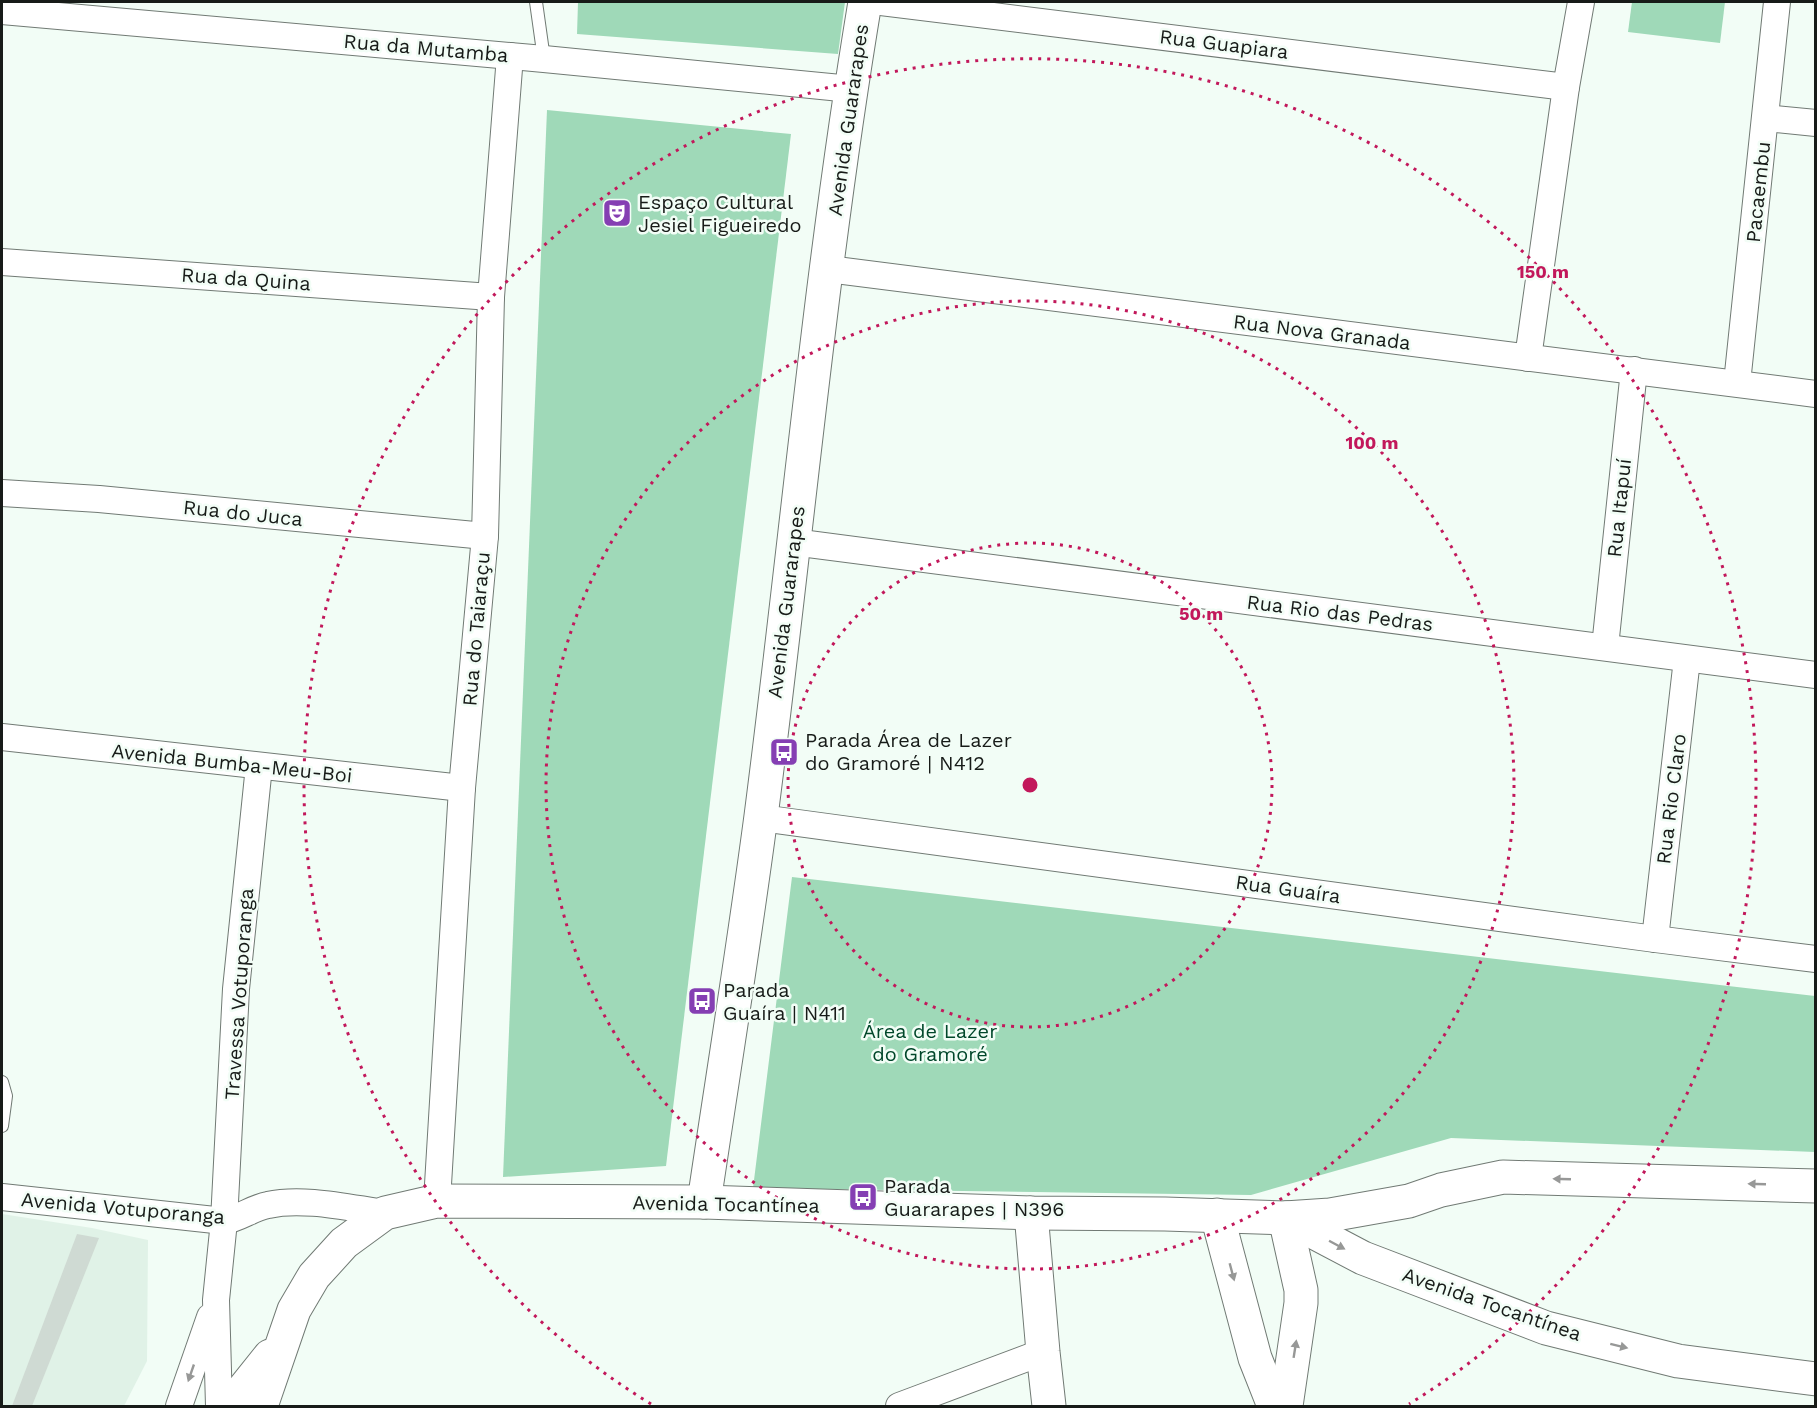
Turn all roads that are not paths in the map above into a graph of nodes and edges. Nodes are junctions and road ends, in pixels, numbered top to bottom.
1 (536, 2) edge
2 (865, 2) edge
3 (881, 2) edge
4 (1581, 2) edge
5 (1777, 2) edge
6 (103, 10) edge
7 (2, 11) edge
8 (510, 56) junction
9 (544, 59) junction
10 (1566, 87) junction
11 (851, 88) junction
12 (1766, 118) junction
13 (1815, 123) edge
14 (2, 262) edge
15 (828, 269) junction
16 (491, 297) junction
17 (1528, 358) junction
18 (1634, 370) junction
19 (1737, 383) junction
20 (1815, 394) edge
21 (2, 493) edge
22 (484, 537) junction
23 (793, 542) junction
24 (1605, 647) junction
25 (1687, 659) junction
26 (1815, 675) edge
27 (2, 737) edge
28 (259, 766) junction
29 (462, 788) junction
30 (761, 818) junction
31 (1655, 939) junction
32 (1815, 959) edge
33 (2, 1082) edge
34 (2, 1126) edge
35 (1815, 1186) edge
36 (2, 1197) edge
37 (437, 1201) junction
38 (704, 1202) junction
39 (385, 1212) junction
40 (1031, 1213) junction
41 (1217, 1215) junction
42 (1285, 1218) junction
43 (224, 1221) junction
44 (216, 1300) junction
45 (284, 1338) junction
46 (1043, 1352) junction
47 (1815, 1378) edge
48 (179, 1407) edge
49 (219, 1407) edge
50 (230, 1407) edge
51 (261, 1407) edge
52 (900, 1407) edge
53 (1049, 1407) edge
54 (1274, 1407) edge
55 (1286, 1407) edge

1 - 9 lane
2 - 11 main road, Avenida Guararapes
3 - 10 street, Rua Guapiara
4 - 10 street
5 - 12 street, Pacaembu
6 - 7 street, Rua da Mutamba
6 - 8 street, Rua da Mutamba
8 - 9 street, Rua da Mutamba
8 - 16 street, Rua do Taiaraçu
9 - 11 street, Rua da Mutamba
10 - 17 street
11 - 15 main road, Avenida Guararapes
12 - 13 street
12 - 19 street, Pacaembu
14 - 16 street, Rua da Quina
15 - 17 street, Rua Nova Granada
15 - 23 main road, Avenida Guararapes
16 - 22 street, Rua do Taiaraçu
17 - 18 street, Rua Nova Granada
18 - 19 street, Rua Nova Granada
18 - 24 street, Rua Itapuí
19 - 20 street, Rua Nova Granada
21 - 22 street, Rua do Juca
22 - 29 street, Rua do Taiaraçu
23 - 24 street, Rua Rio das Pedras
23 - 30 main road, Avenida Guararapes
24 - 25 street, Rua Rio das Pedras
25 - 26 street, Rua Rio das Pedras
25 - 31 street, Rua Rio Claro
27 - 28 street, Avenida Bumba-Meu-Boi
28 - 29 street, Avenida Bumba-Meu-Boi
28 - 43 street, Travessa Votuporanga
29 - 37 street, Rua do Taiaraçu
30 - 31 street, Rua Guaíra
30 - 38 main road, Avenida Guararapes
31 - 32 street, Rua Guaíra
33 - 34 lane
35 -> 42 main road, Avenida Tocantínea
36 - 43 street, Avenida Votuporanga
37 - 38 main road, Avenida Tocantínea
37 - 39 main road, Avenida Tocantínea
38 - 40 main road, Avenida Tocantínea
39 - 43 street, Avenida Votuporanga
39 - 45 main road
40 - 41 main road, Avenida Tocantínea
40 - 46 main road
41 - 42 main road, Avenida Tocantínea
41 -> 54 main road
42 -> 47 main road, Avenida Tocantínea
55 -> 42 main road
43 - 44 street, Travessa Votuporanga
44 -> 48 street
44 - 49 street
45 - 50 main road
45 - 51 main road
46 - 52 street
46 - 53 main road

